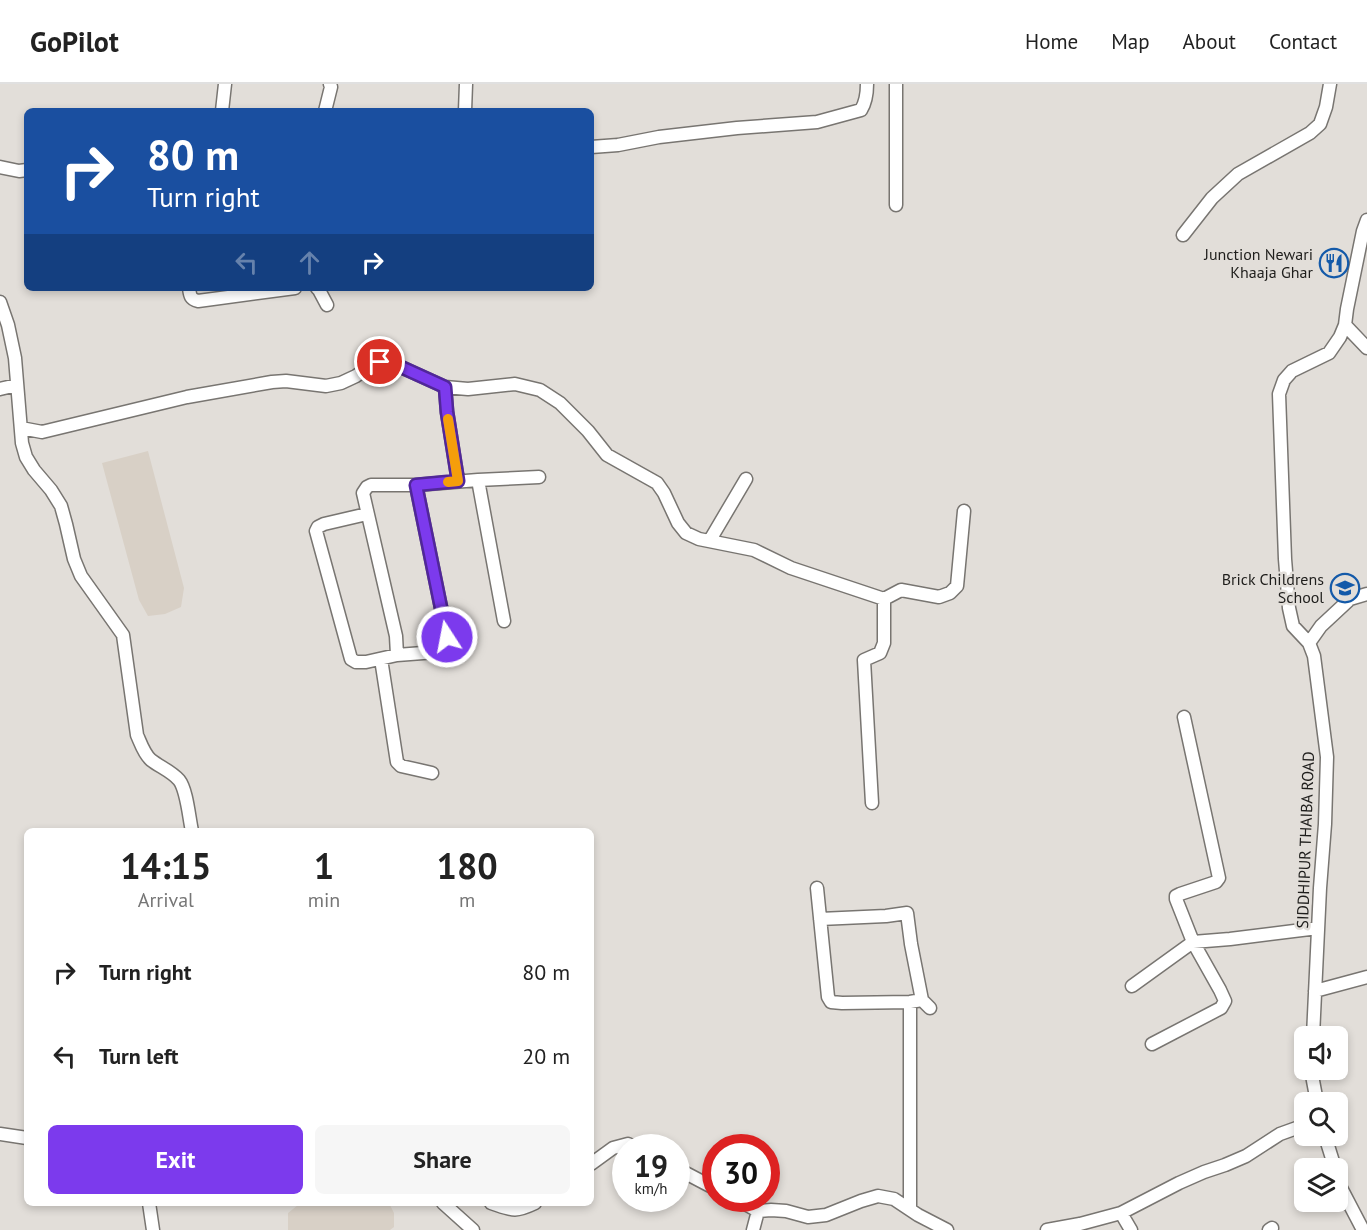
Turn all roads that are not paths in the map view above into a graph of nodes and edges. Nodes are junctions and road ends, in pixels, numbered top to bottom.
1 (225, 84) edge
2 (330, 84) edge
3 (466, 84) edge
4 (867, 84) edge
5 (896, 84) edge
6 (1330, 84) edge
7 (222, 108) edge
8 (326, 108) edge
9 (465, 108) edge
10 (594, 147) edge
11 (0, 167) edge
12 (24, 170) edge
13 (896, 205) dead end
14 (1367, 220) edge
15 (1183, 235) dead end
16 (189, 291) edge
17 (273, 291) edge
18 (320, 291) edge
19 (0, 302) edge
20 (327, 305) dead end
21 (1345, 325) junction
22 (1367, 348) edge
23 (17, 385) junction
24 (445, 387) junction
25 (0, 389) edge
26 (21, 428) junction
27 (538, 477) dead end
28 (746, 478) dead end
29 (478, 480) junction
30 (458, 481) junction
31 (416, 485) junction
32 (964, 511) dead end
33 (367, 514) junction
34 (710, 540) junction
35 (1367, 594) edge
36 (884, 599) junction
37 (504, 621) dead end
38 (1309, 643) junction
39 (397, 655) junction
40 (381, 659) junction
41 (1184, 717) dead end
42 (432, 773) dead end
43 (872, 803) dead end
44 (191, 828) edge
45 (817, 888) dead end
46 (820, 919) junction
47 (1318, 928) junction
48 (1193, 942) junction
49 (1367, 977) edge
50 (1132, 986) dead end
51 (1315, 991) junction
52 (921, 1004) junction
53 (1313, 1026) edge
54 (1152, 1044) dead end
55 (1294, 1129) edge
56 (0, 1134) edge
57 (24, 1138) edge
58 (612, 1149) edge
59 (594, 1162) edge
60 (1348, 1201) edge
61 (149, 1206) edge
62 (446, 1206) edge
63 (500, 1206) edge
64 (529, 1206) edge
65 (910, 1208) junction
66 (780, 1211) edge
67 (758, 1212) edge
68 (1121, 1213) junction
69 (153, 1230) edge
70 (473, 1230) edge
71 (753, 1230) edge
72 (946, 1230) edge
73 (1047, 1230) edge
74 (1131, 1230) edge
75 (1363, 1230) edge

1 - 7 street
2 - 8 street
3 - 9 street
4 - 10 street
5 - 13 street
6 - 15 street
11 - 12 street
14 - 21 street, SIDDHIPUR THAIBA ROAD
16 - 17 street
18 - 20 street
19 - 23 street
21 - 22 street
21 - 38 street, SIDDHIPUR THAIBA ROAD
23 - 25 street
23 - 26 street
24 - 26 street
24 - 30 street
24 - 34 street
26 - 44 street
27 - 29 street
28 - 34 street
29 - 30 street
29 - 37 street
30 - 31 street
31 - 33 street
31 - 39 street
32 - 36 street
33 - 39 street
33 - 40 street
34 - 36 street
35 - 38 street
36 - 43 street
38 - 47 street, SIDDHIPUR THAIBA ROAD
39 - 40 street
40 - 42 street
41 - 48 street
45 - 46 street
46 - 52 street
46 - 52 street
47 - 48 street
47 - 51 street, SIDDHIPUR THAIBA ROAD
48 - 50 street
48 - 54 street
49 - 51 street
51 - 53 street, SIDDHIPUR THAIBA ROAD
52 - 65 street
55 - 68 street
56 - 57 street
58 - 59 street
60 - 75 street
61 - 69 street
62 - 70 street
63 - 64 street
65 - 66 street
65 - 72 street
67 - 71 street
68 - 73 street
68 - 74 street

